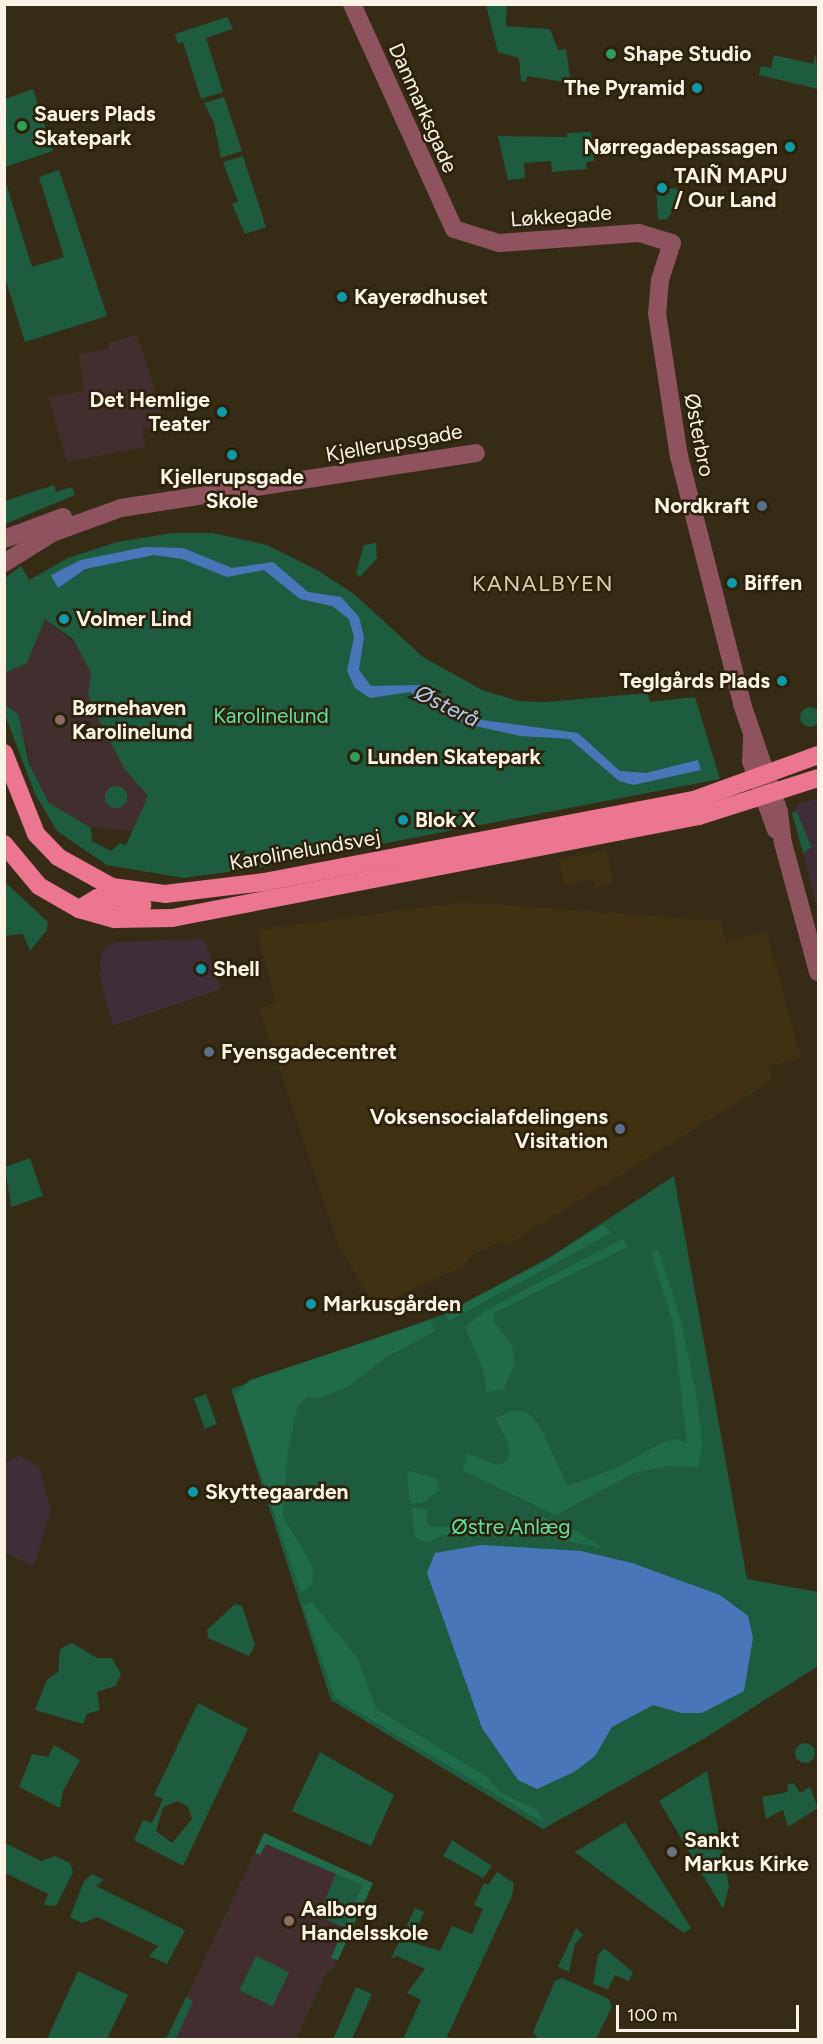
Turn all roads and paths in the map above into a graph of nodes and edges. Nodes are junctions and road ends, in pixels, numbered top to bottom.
1 (352, 4) edge
2 (454, 229) joint
3 (672, 243) joint
4 (4, 539) edge
5 (4, 563) edge
6 (4, 753) edge
7 (819, 755) edge
8 (4, 765) edge
9 (763, 777) junction
10 (819, 778) edge
11 (819, 783) edge
12 (797, 788) junction
13 (19, 796) junction
14 (768, 797) junction
15 (4, 844) edge
16 (89, 877) junction
17 (264, 882) junction
18 (90, 907) junction
19 (819, 972) edge

1 - 2 street, Danmarksgade
2 - 3 street, Løkkegade
3 - 9 street, Østerbro
4 - 5 street, Kjellerupsgade
6 - 13 main road, Karolinelundsvej
7 - 9 main road, Karolinelundsvej
8 - 13 main road
9 - 14 street, Østerbro
9 - 17 main road, Karolinelundsvej
10 - 12 main road, Karolinelundsvej
11 - 12 main road
12 - 14 main road, Karolinelundsvej
13 - 16 main road, Karolinelundsvej
14 - 18 main road, Karolinelundsvej
14 - 19 street, Østerbro
15 - 18 main road, Karolinelundsvej
16 - 17 main road, Karolinelundsvej
16 - 18 main road
17 - 18 main road

